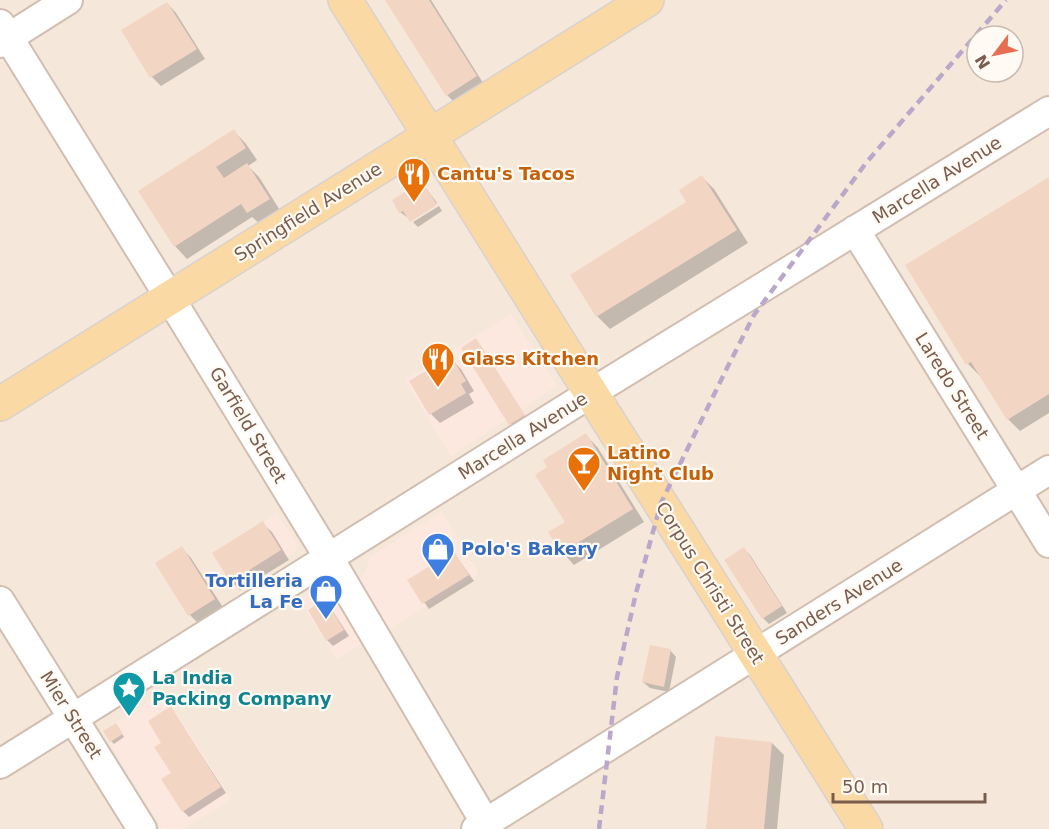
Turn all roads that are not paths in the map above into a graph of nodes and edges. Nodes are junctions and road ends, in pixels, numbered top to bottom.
1 (68, 0) edge
2 (345, 0) edge
3 (647, 0) edge
4 (3, 35) edge
5 (1049, 111) edge
6 (430, 136) junction
7 (855, 230) junction
8 (170, 298) junction
9 (591, 393) junction
10 (0, 405) edge
11 (1049, 470) edge
12 (1017, 491) junction
13 (1049, 543) edge
14 (328, 558) junction
15 (0, 601) edge
16 (755, 655) junction
17 (73, 718) junction
18 (0, 764) edge
19 (483, 827) edge
20 (142, 829) edge
21 (867, 829) edge

1 - 4 street
2 - 6 main road, Corpus Christi Street
3 - 6 main road, Springfield Avenue
4 - 8 street, Garfield Street
5 - 7 street, Marcella Avenue
6 - 8 main road, Springfield Avenue
6 - 9 main road, Corpus Christi Street
7 - 9 street, Marcella Avenue
7 - 12 street, Laredo Street
8 - 10 main road, Springfield Avenue
8 - 14 street, Garfield Street
9 - 14 street, Marcella Avenue
9 - 16 main road, Corpus Christi Street
11 - 12 street, Sanders Avenue
12 - 13 street, Laredo Street
12 - 16 street, Sanders Avenue
14 - 17 street, Marcella Avenue
14 - 19 street, Garfield Street
15 - 17 street, Mier Street
16 - 19 street, Sanders Avenue
16 - 21 main road, Corpus Christi Street
17 - 18 street, Marcella Avenue
17 - 20 street, Mier Street

